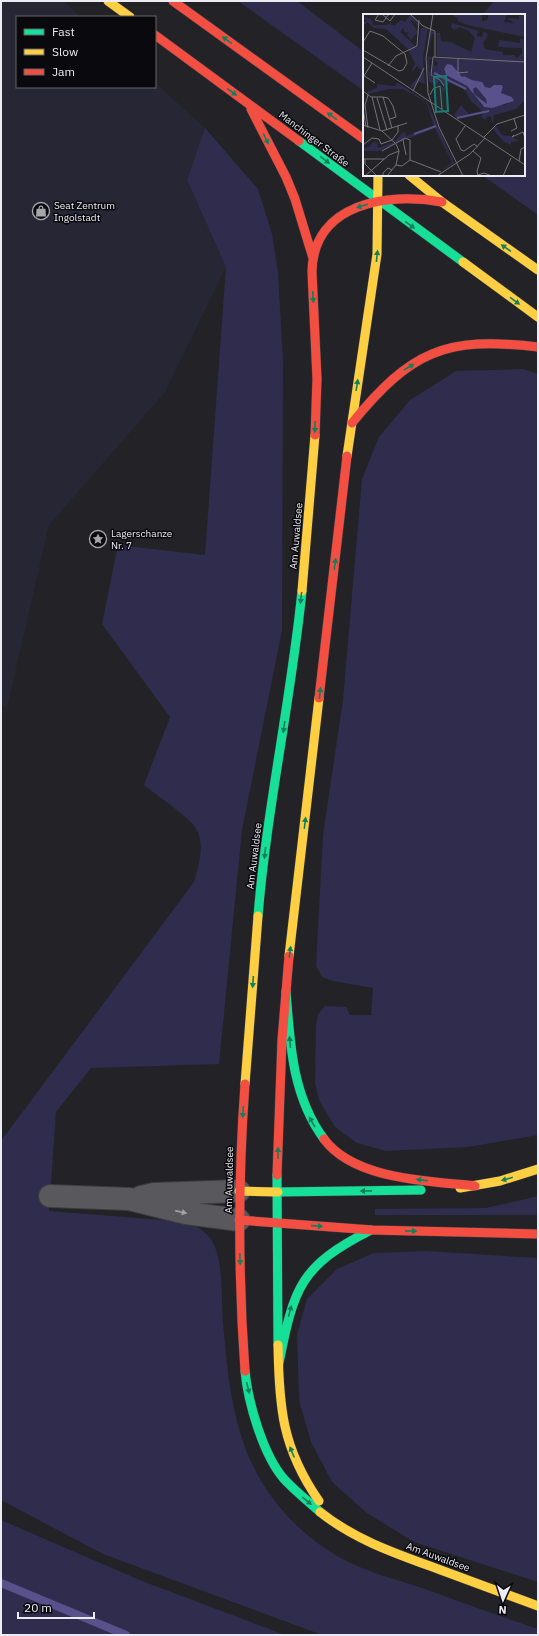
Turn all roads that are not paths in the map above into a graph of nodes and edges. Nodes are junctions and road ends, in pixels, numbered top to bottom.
1 (108, 1) edge
2 (173, 1) edge
3 (129, 16) edge
4 (156, 36) edge
5 (249, 104) junction
6 (363, 138) edge
7 (378, 176) edge
8 (410, 176) edge
9 (378, 202) junction
10 (442, 202) junction
11 (313, 258) junction
12 (538, 270) edge
13 (538, 317) edge
14 (538, 347) edge
15 (351, 424) junction
16 (286, 990) junction
17 (538, 1169) edge
18 (475, 1186) junction
19 (239, 1191) junction
20 (278, 1192) junction
21 (50, 1196) dead end
22 (129, 1199) junction
23 (239, 1220) junction
24 (278, 1223) junction
25 (372, 1230) junction
26 (538, 1234) edge
27 (279, 1363) junction
28 (333, 1522) junction
29 (538, 1606) edge

1 - 3 main road
6 -> 2 main road
4 -> 5 main road, Manchinger Straße
5 -> 9 main road, Manchinger Straße
5 -> 11 main road
7 - 9 main road, Am Auwaldsee
8 - 10 main road
9 - 10 main road, Am Auwaldsee
9 -> 11 main road, Am Auwaldsee
9 -> 13 main road, Manchinger Straße
15 -> 9 main road, Am Auwaldsee
12 -> 10 main road
11 -> 19 main road, Am Auwaldsee
15 -> 14 main road
16 -> 15 main road, Am Auwaldsee
18 -> 16 main road
20 -> 16 main road, Am Auwaldsee
17 -> 18 main road
18 -> 20 main road
19 - 20 main road
19 - 22 street
19 - 23 main road, Am Auwaldsee
20 - 24 main road, Am Auwaldsee
21 - 22 street
22 -> 23 street
23 - 24 main road
23 -> 28 main road, Am Auwaldsee
24 -> 25 main road
24 - 27 main road, Am Auwaldsee
25 -> 26 main road
27 -> 25 main road
28 -> 27 main road, Am Auwaldsee
28 - 29 main road, Am Auwaldsee

